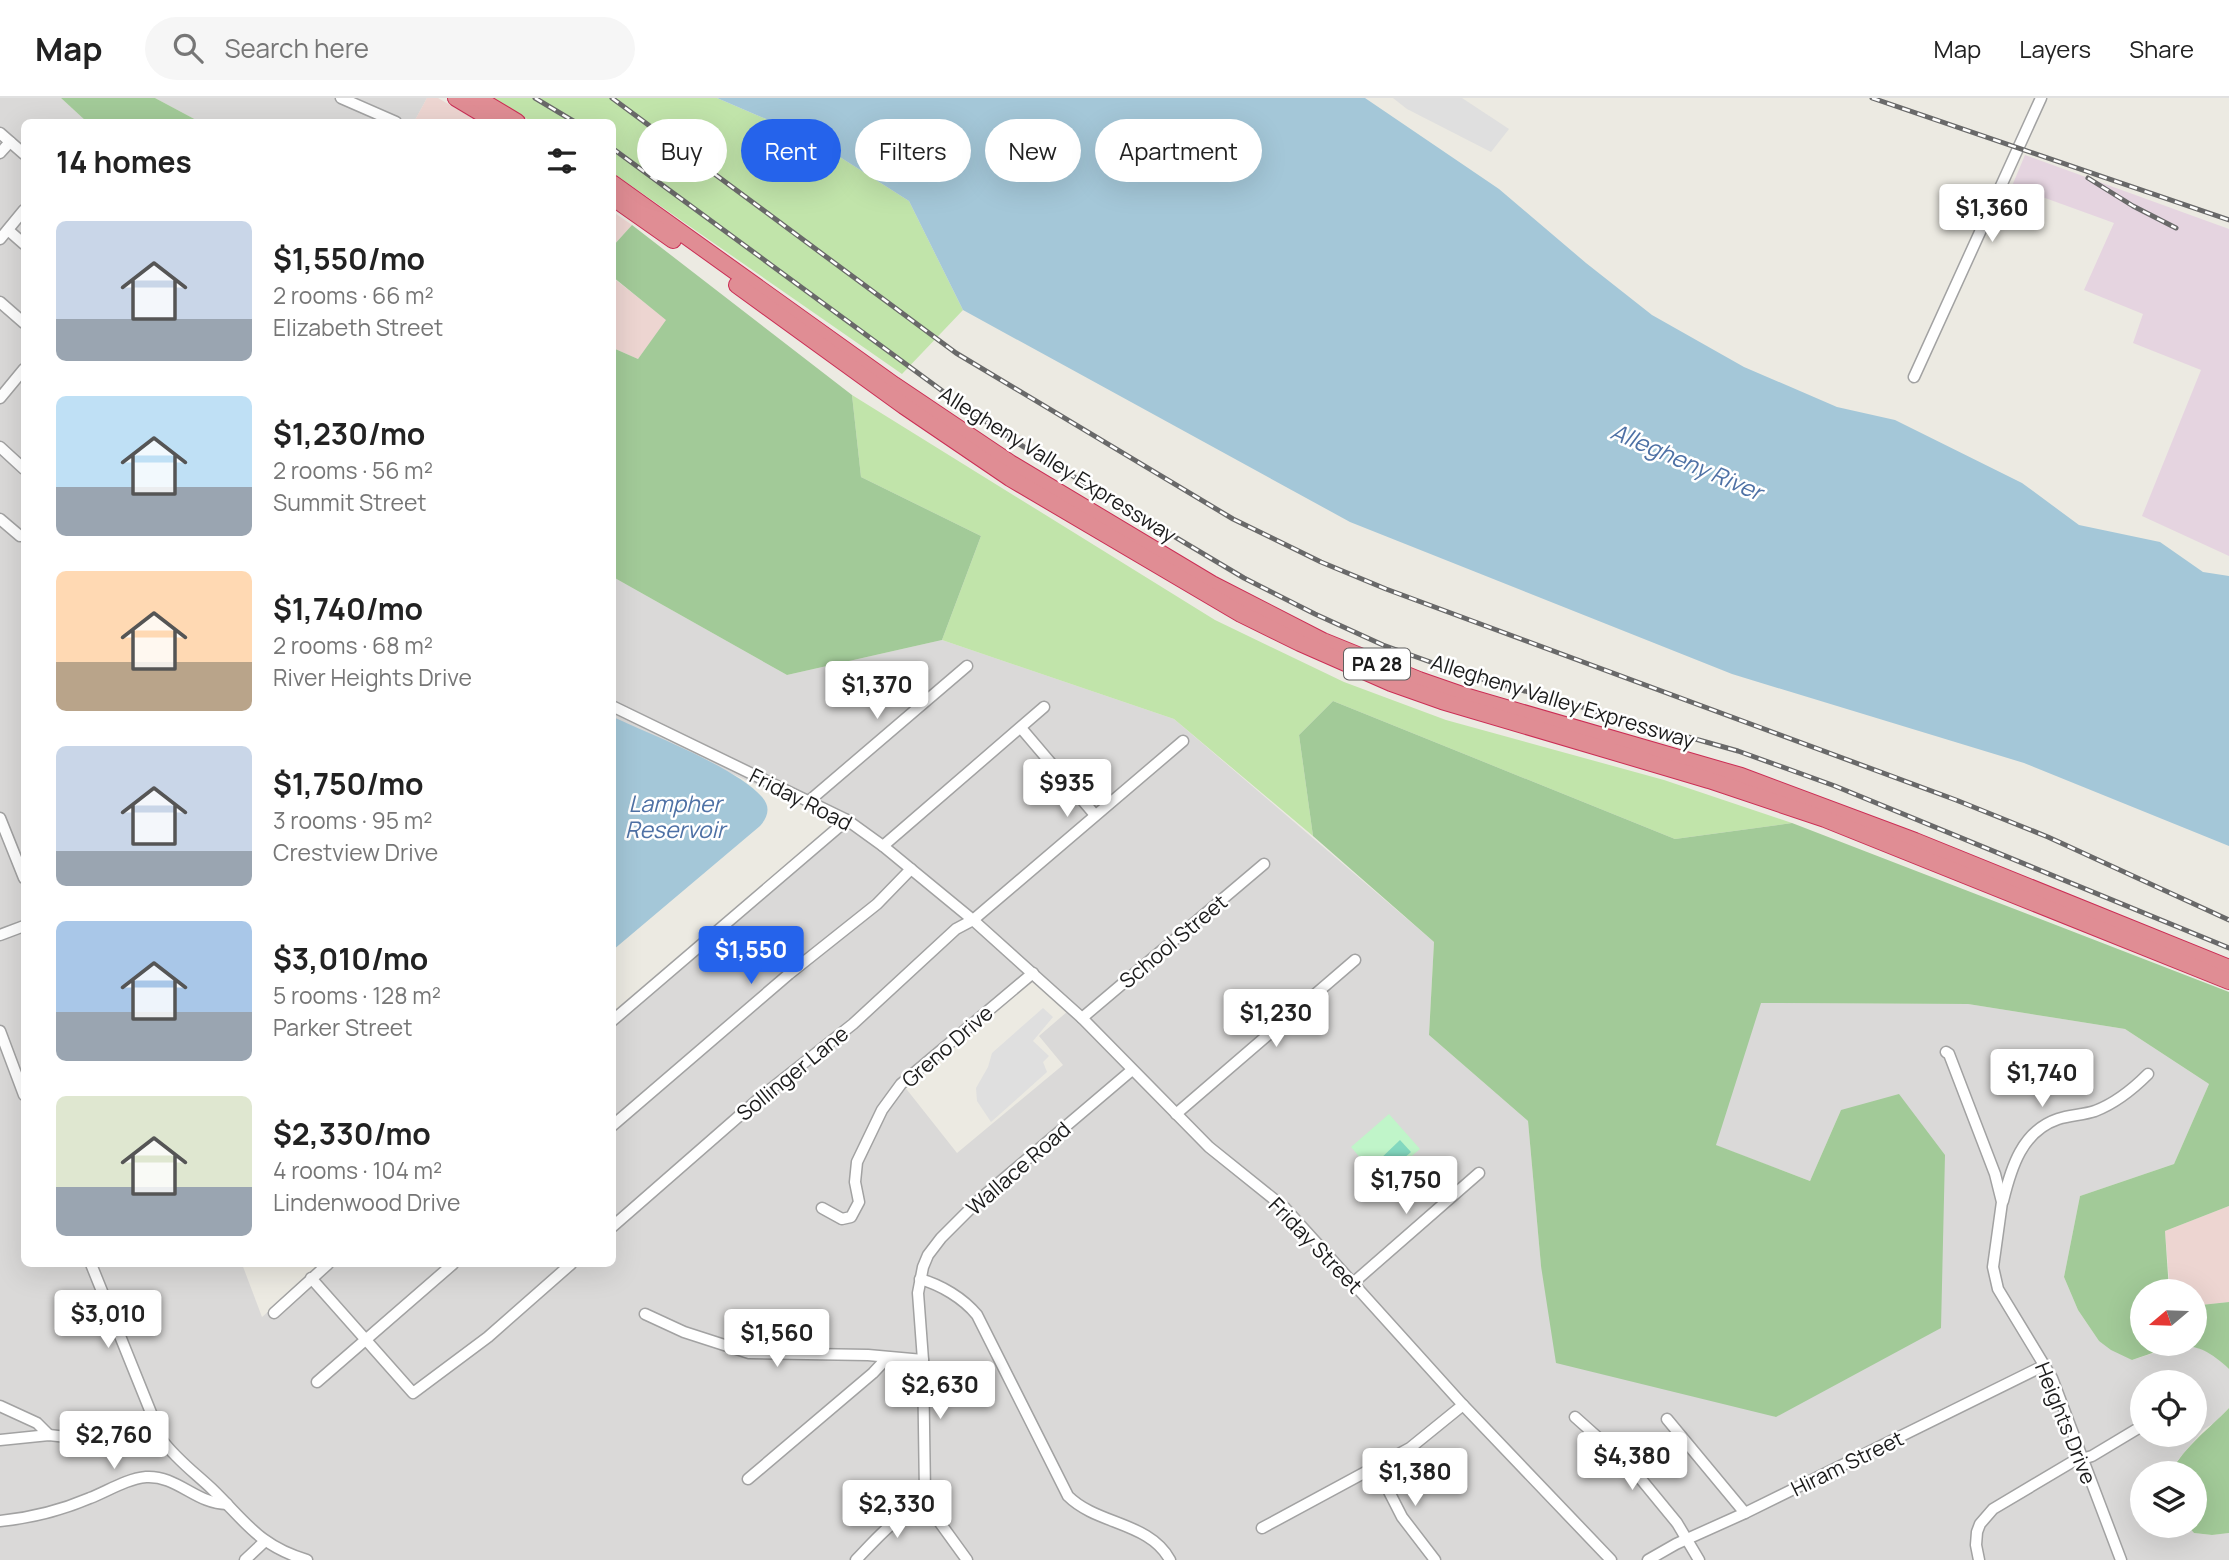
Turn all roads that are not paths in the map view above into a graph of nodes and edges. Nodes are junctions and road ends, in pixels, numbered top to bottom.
1 (341, 98) edge
2 (456, 98) edge
3 (477, 98) edge
4 (2041, 98) edge
5 (389, 119) edge
6 (491, 119) edge
7 (512, 119) edge
8 (0, 133) edge
9 (10, 142) junction
10 (21, 152) edge
11 (0, 153) edge
12 (616, 186) edge
13 (616, 200) edge
14 (21, 215) edge
15 (8, 230) junction
16 (0, 239) edge
17 (21, 241) edge
18 (0, 302) edge
19 (21, 320) edge
20 (21, 373) edge
21 (1914, 377) dead end
22 (0, 398) edge
23 (0, 447) edge
24 (21, 466) edge
25 (0, 519) edge
26 (20, 536) dead end
27 (967, 666) dead end
28 (1044, 707) dead end
29 (616, 708) edge
30 (1021, 728) junction
31 (1182, 741) dead end
32 (808, 801) junction
33 (1096, 815) junction
34 (0, 818) edge
35 (847, 820) junction
36 (883, 846) junction
37 (1264, 864) dead end
38 (911, 869) junction
39 (21, 870) edge
40 (972, 920) junction
41 (21, 927) edge
42 (0, 935) edge
43 (1355, 960) dead end
44 (2229, 968) edge
45 (1033, 973) junction
46 (2229, 981) edge
47 (616, 1018) edge
48 (1082, 1018) junction
49 (0, 1031) edge
50 (1946, 1052) dead end
51 (1132, 1070) junction
52 (2148, 1074) dead end
53 (21, 1087) edge
54 (1176, 1114) junction
55 (616, 1123) edge
56 (1479, 1173) dead end
57 (2002, 1202) junction
58 (822, 1208) dead end
59 (616, 1224) edge
60 (92, 1267) edge
61 (325, 1267) edge
62 (449, 1267) edge
63 (569, 1267) edge
64 (312, 1278) junction
65 (919, 1279) junction
66 (1353, 1283) junction
67 (274, 1313) dead end
68 (645, 1314) dead end
69 (365, 1339) junction
70 (887, 1357) junction
71 (923, 1360) junction
72 (2045, 1365) junction
73 (317, 1382) dead end
74 (1463, 1405) junction
75 (0, 1406) edge
76 (1575, 1417) dead end
77 (1667, 1419) dead end
78 (154, 1424) junction
79 (2130, 1433) edge
80 (49, 1435) junction
81 (0, 1440) edge
82 (2082, 1459) junction
83 (1377, 1468) junction
84 (748, 1479) dead end
85 (928, 1503) junction
86 (227, 1504) junction
87 (1745, 1513) junction
88 (0, 1521) edge
89 (1262, 1528) dead end
90 (1688, 1539) junction
91 (264, 1542) junction
92 (245, 1560) edge
93 (307, 1560) edge
94 (856, 1560) edge
95 (967, 1560) edge
96 (1170, 1560) edge
97 (1435, 1560) edge
98 (1611, 1560) edge
99 (1648, 1560) edge
100 (1699, 1560) edge
101 (1979, 1560) edge
102 (2121, 1560) edge

1 - 5 street
2 - 6 highway
3 - 7 highway
4 - 21 street
8 - 9 street
9 - 10 street
9 - 11 street
12 - 44 highway, Allegheny Valley Expressway / PA 28
13 - 46 highway, Allegheny Valley Expressway / PA 28
14 - 15 street
15 - 16 street
15 - 17 street
18 - 19 street
20 - 22 street
23 - 24 street
25 - 26 street
27 - 32 street
28 - 30 street
29 - 32 street, Friday Road
30 - 33 street
30 - 36 street
31 - 33 street, Sollinger Lane
32 - 35 street, Friday Road
33 - 40 street, Sollinger Lane
34 - 39 street
35 - 36 street, Friday Road
35 - 47 street
36 - 38 street, Friday Road
37 - 48 street, School Street
38 - 40 street, Friday Road
38 - 55 street
40 - 45 street, Friday Street
40 - 59 street, Sollinger Lane
41 - 42 street
43 - 54 street
45 - 48 street, Friday Street
45 - 58 street, Greno Drive
48 - 51 street, Friday Street
49 - 53 street
50 - 57 street, Heights Drive
51 - 54 street, Friday Street
51 - 65 street, Wallace Road
52 - 57 street
54 - 66 street, Friday Street
56 - 66 street
57 - 72 street, Heights Drive
60 - 78 street
61 - 64 street
62 - 69 street
63 - 69 street
64 - 67 street
64 - 69 street
65 - 71 street
65 - 96 street
66 - 74 street, Friday Street
68 - 70 street
69 - 73 street
70 - 71 street
70 - 84 street
71 - 85 street
72 - 82 street, Heights Drive
72 - 87 street, Hiram Street
74 - 83 street
74 - 98 street, Friday Street
75 - 80 street
76 - 90 street
77 - 87 street
78 - 80 street
78 - 86 street
79 - 82 street
80 - 81 street
82 - 101 street
82 - 102 street, Heights Drive
83 - 89 street
83 - 97 street
85 - 94 street
85 - 95 street
86 - 88 street
86 - 91 street
87 - 90 street, Hiram Street
90 - 99 street, Hiram Street
90 - 100 street
91 - 92 street
91 - 93 street

